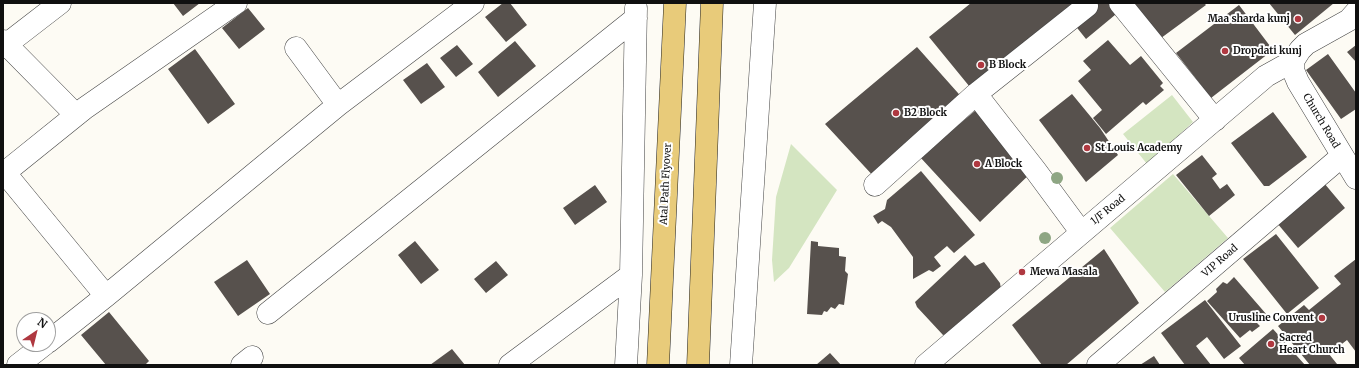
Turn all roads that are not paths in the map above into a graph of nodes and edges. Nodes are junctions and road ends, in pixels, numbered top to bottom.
1 (60, 3) edge
2 (236, 3) edge
3 (473, 3) edge
4 (675, 3) edge
5 (712, 3) edge
6 (764, 3) edge
7 (1120, 3) edge
8 (1087, 6) dead end
9 (636, 10) edge
10 (1356, 12) edge
11 (4, 44) edge
12 (296, 48) dead end
13 (1293, 61) junction
14 (976, 94) junction
15 (338, 104) junction
16 (76, 115) junction
17 (1215, 120) junction
18 (1342, 156) junction
19 (4, 174) edge
20 (1356, 178) edge
21 (875, 185) dead end
22 (1081, 232) junction
23 (631, 276) junction
24 (106, 296) junction
25 (268, 313) dead end
26 (56, 336) edge
27 (35, 352) edge
28 (18, 365) edge
29 (510, 365) edge
30 (626, 365) edge
31 (658, 365) edge
32 (698, 365) edge
33 (741, 365) edge
34 (926, 365) edge
35 (1098, 365) edge

1 - 11 street
2 - 16 street
3 - 15 street
4 - 31 main road, Atal Path Flyover
5 - 32 main road
6 - 33 street
7 - 17 street
8 - 14 street
9 - 23 street
9 - 25 street
10 - 13 street
11 - 16 street
12 - 15 street
13 - 17 street, 1/F Road
13 - 18 street, Church Road
14 - 21 street
14 - 22 street
15 - 24 street
16 - 19 street
17 - 22 street, 1/F Road
18 - 20 street, Church Road
18 - 35 street, VIP Road
19 - 24 street
22 - 34 street, 1/F Road
23 - 29 street
23 - 30 street
24 - 26 street
27 - 28 street

